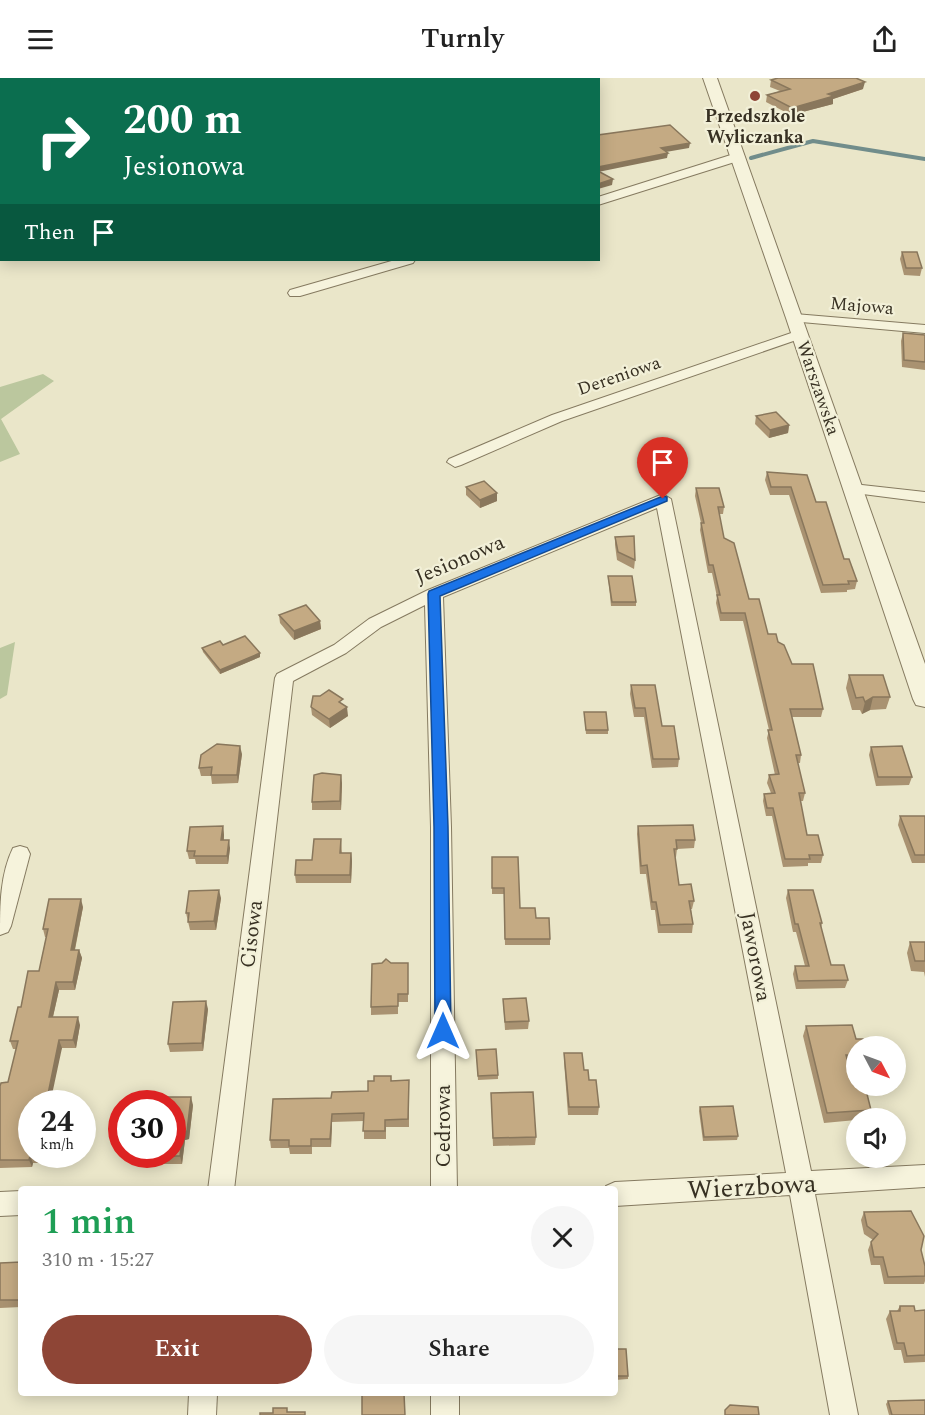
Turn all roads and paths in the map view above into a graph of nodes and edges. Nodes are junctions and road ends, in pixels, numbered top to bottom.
1 (710, 78) edge
2 (737, 157) junction
3 (600, 200) edge
4 (405, 261) edge
5 (295, 293) dead end
6 (797, 326) junction
7 (925, 329) edge
8 (455, 462) dead end
9 (853, 489) junction
10 (925, 497) edge
11 (663, 499) joint
12 (434, 594) junction
13 (284, 678) joint
14 (925, 699) edge
15 (20, 854) dead end
16 (0, 926) edge
17 (925, 1176) edge
18 (801, 1185) junction
19 (221, 1186) edge
20 (444, 1186) edge
21 (618, 1194) edge
22 (18, 1203) edge
23 (0, 1204) edge
24 (203, 1396) edge
25 (445, 1396) edge
26 (201, 1415) edge
27 (445, 1415) edge
28 (844, 1415) edge

1 - 2 street, Warszawska
2 - 3 street
2 - 6 street, Warszawska
4 - 5 street
6 - 7 street, Majowa
6 - 8 street, Dereniowa
6 - 9 street, Warszawska
9 - 10 street
9 - 14 street, Warszawska
11 - 12 street, Jesionowa
11 - 18 street, Jaworowa
12 - 13 street, Jesionowa
12 - 20 street, Cedrowa
13 - 19 street, Cisowa
15 - 16 street
17 - 18 street, Wierzbowa
18 - 21 street, Wierzbowa
18 - 28 street, Jaworowa
22 - 23 street
24 - 26 street
25 - 27 street

